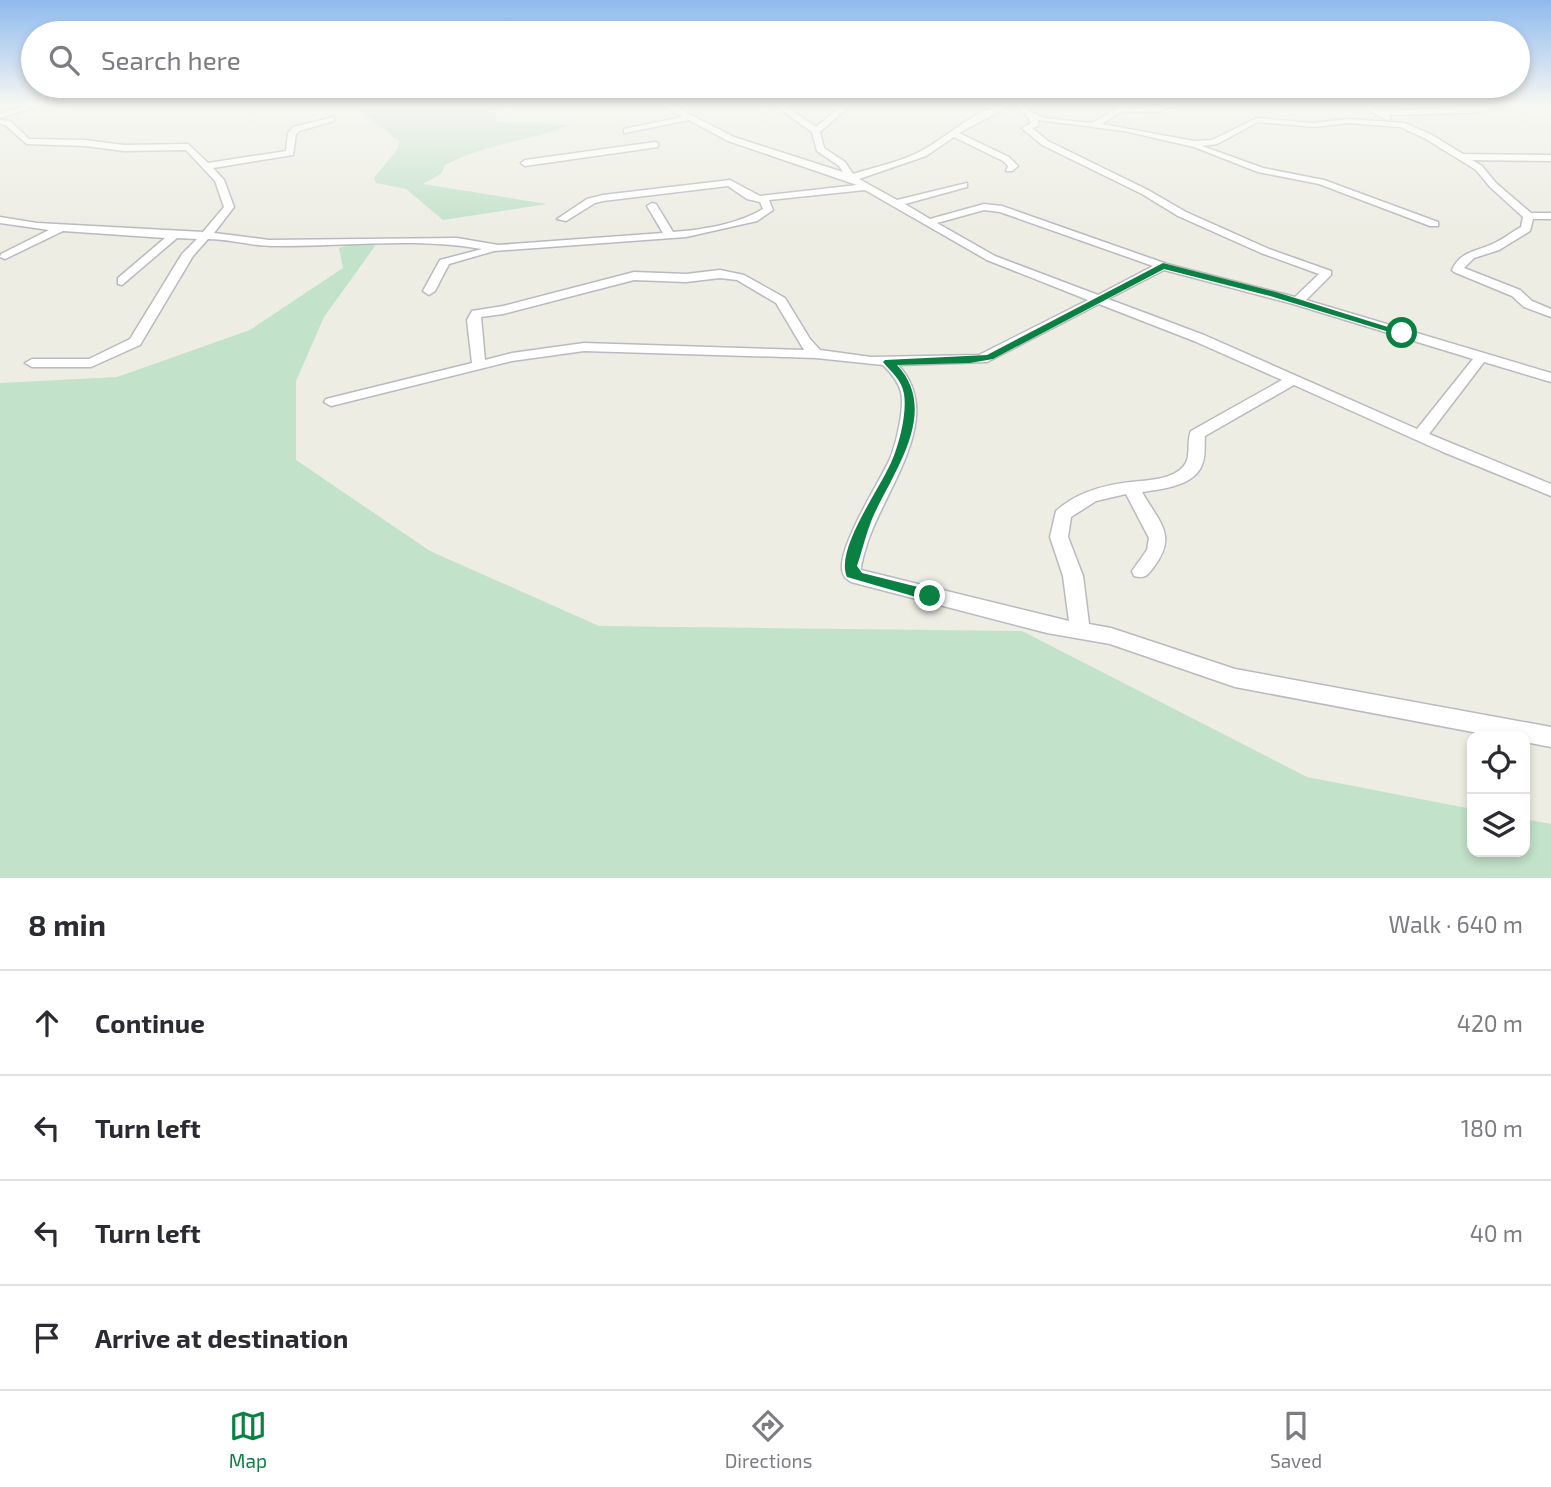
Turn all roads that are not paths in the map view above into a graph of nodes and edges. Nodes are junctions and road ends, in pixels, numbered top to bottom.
1 (100, 145) edge
2 (291, 145) edge
3 (653, 145) edge
4 (749, 145) edge
5 (819, 145) edge
6 (935, 145) edge
7 (977, 145) edge
8 (1049, 145) edge
9 (1191, 145) edge
10 (1441, 145) edge
11 (1459, 157) junction
12 (1551, 158) edge
13 (525, 163) dead end
14 (208, 166) junction
15 (1009, 169) dead end
16 (851, 178) junction
17 (964, 186) dead end
18 (866, 187) junction
19 (764, 200) junction
20 (895, 204) junction
21 (652, 206) dead end
22 (1528, 216) junction
23 (1551, 216) edge
24 (562, 219) dead end
25 (0, 220) edge
26 (926, 223) junction
27 (1434, 224) dead end
28 (63, 227) junction
29 (174, 235) junction
30 (204, 236) junction
31 (670, 236) junction
32 (498, 248) junction
33 (5, 256) dead end
34 (1163, 266) junction
35 (122, 281) dead end
36 (429, 291) dead end
37 (1099, 300) junction
38 (1297, 301) junction
39 (1551, 313) edge
40 (816, 354) junction
41 (1481, 357) junction
42 (888, 362) junction
43 (32, 363) dead end
44 (479, 365) junction
45 (1551, 377) edge
46 (1295, 379) junction
47 (331, 402) dead end
48 (1420, 435) junction
49 (1131, 487) junction
50 (1551, 490) edge
51 (1141, 571) dead end
52 (1080, 631) junction
53 (1551, 737) edge

1 - 14 street
2 - 14 street
3 - 13 street
4 - 16 street
5 - 16 street
6 - 16 street
7 - 15 street
8 - 38 street
9 - 27 street
10 - 11 street
11 - 12 street
11 - 22 street
14 - 30 street
16 - 18 street
17 - 20 street
18 - 19 street
18 - 20 street
19 - 24 street
19 - 31 street
20 - 26 street
21 - 31 street
22 - 23 street
22 - 39 street
25 - 28 street
26 - 34 street
26 - 37 street
28 - 29 street
28 - 33 street
29 - 30 street
29 - 35 street
30 - 32 street
30 - 43 street
31 - 32 street
32 - 36 street
34 - 37 street
34 - 38 street
37 - 42 street
37 - 46 street
38 - 41 street
40 - 42 street
40 - 44 street
40 - 44 street
41 - 45 street
41 - 48 street
42 - 52 street
44 - 47 street
46 - 48 street
46 - 49 street
48 - 50 street
49 - 51 street
49 - 52 street
52 - 53 street

